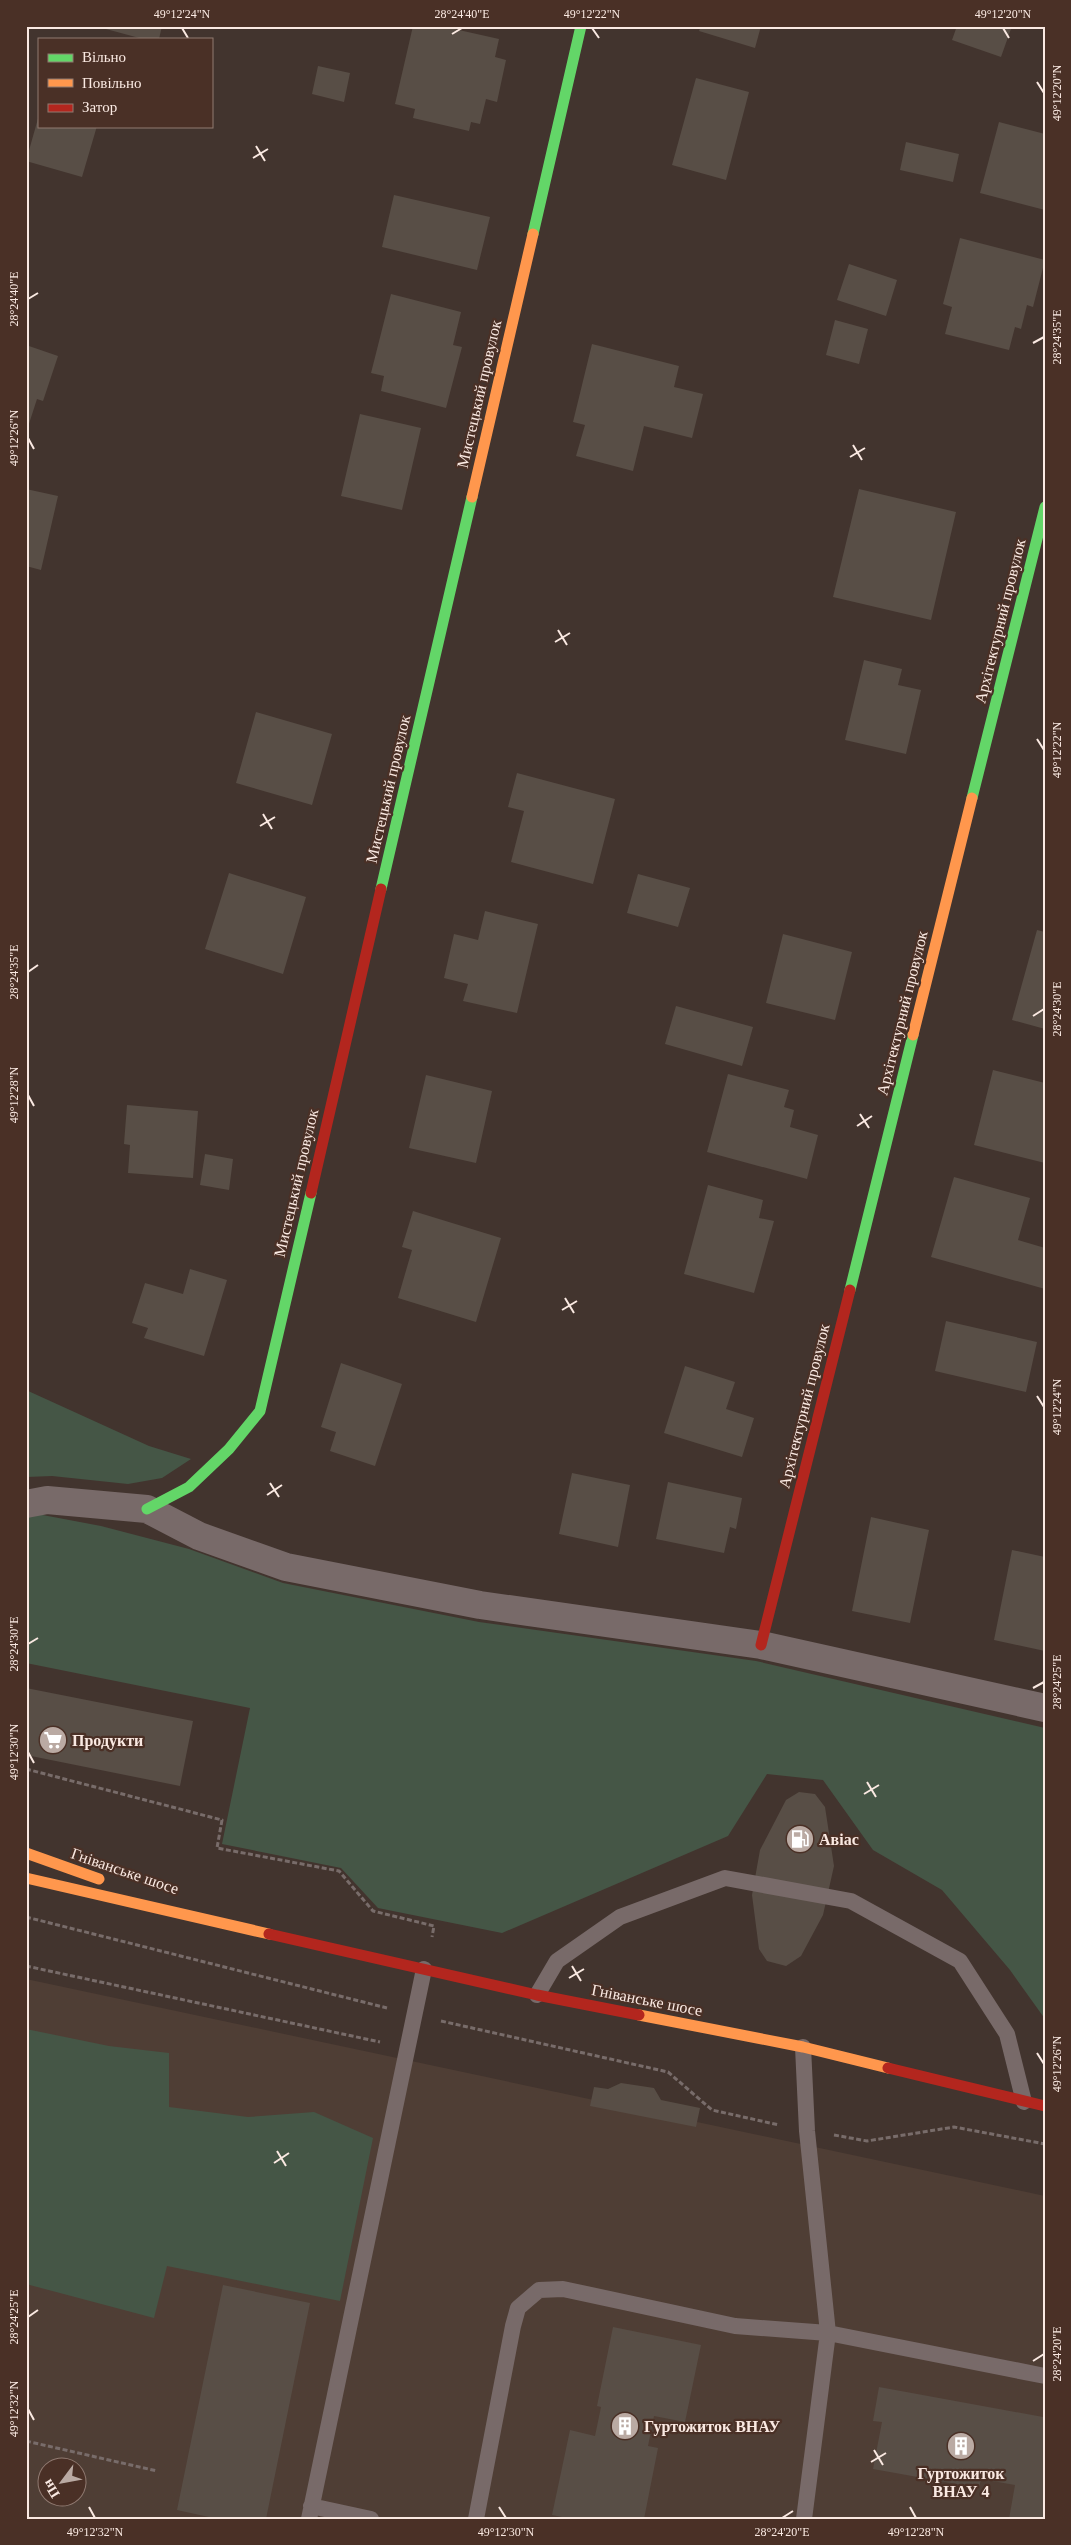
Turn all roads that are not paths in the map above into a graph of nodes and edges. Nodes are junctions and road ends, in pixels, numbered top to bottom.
1 (581, 26) edge
2 (1045, 507) edge
3 (26, 1504) edge
4 (147, 1509) junction
5 (761, 1645) junction
6 (1045, 1708) edge
7 (26, 1853) edge
8 (26, 1878) edge
9 (110, 1883) dead end
10 (129, 1890) dead end
11 (214, 1919) junction
12 (424, 1969) junction
13 (537, 1995) junction
14 (802, 2047) junction
15 (1024, 2102) junction
16 (1045, 2106) edge
17 (828, 2334) junction
18 (1045, 2376) edge
19 (310, 2513) edge
20 (371, 2519) edge
21 (476, 2519) edge
22 (804, 2519) edge

1 - 4 street, Мистецький провулок
2 - 5 street, Архітектурний провулок
3 - 4 street
4 - 5 street
5 - 6 street
7 - 9 street, Гніванське шосе
8 - 11 street, Гніванське шосе
10 - 11 street, Гніванське шосе
11 - 12 street, Гніванське шосе
12 - 13 street, Гніванське шосе
12 - 19 lane
13 - 14 street, Гніванське шосе
13 - 15 lane
14 - 15 street, Гніванське шосе
14 - 17 lane
15 - 16 street, Гніванське шосе
17 - 18 lane
17 - 21 lane
17 - 22 lane
19 - 20 lane

